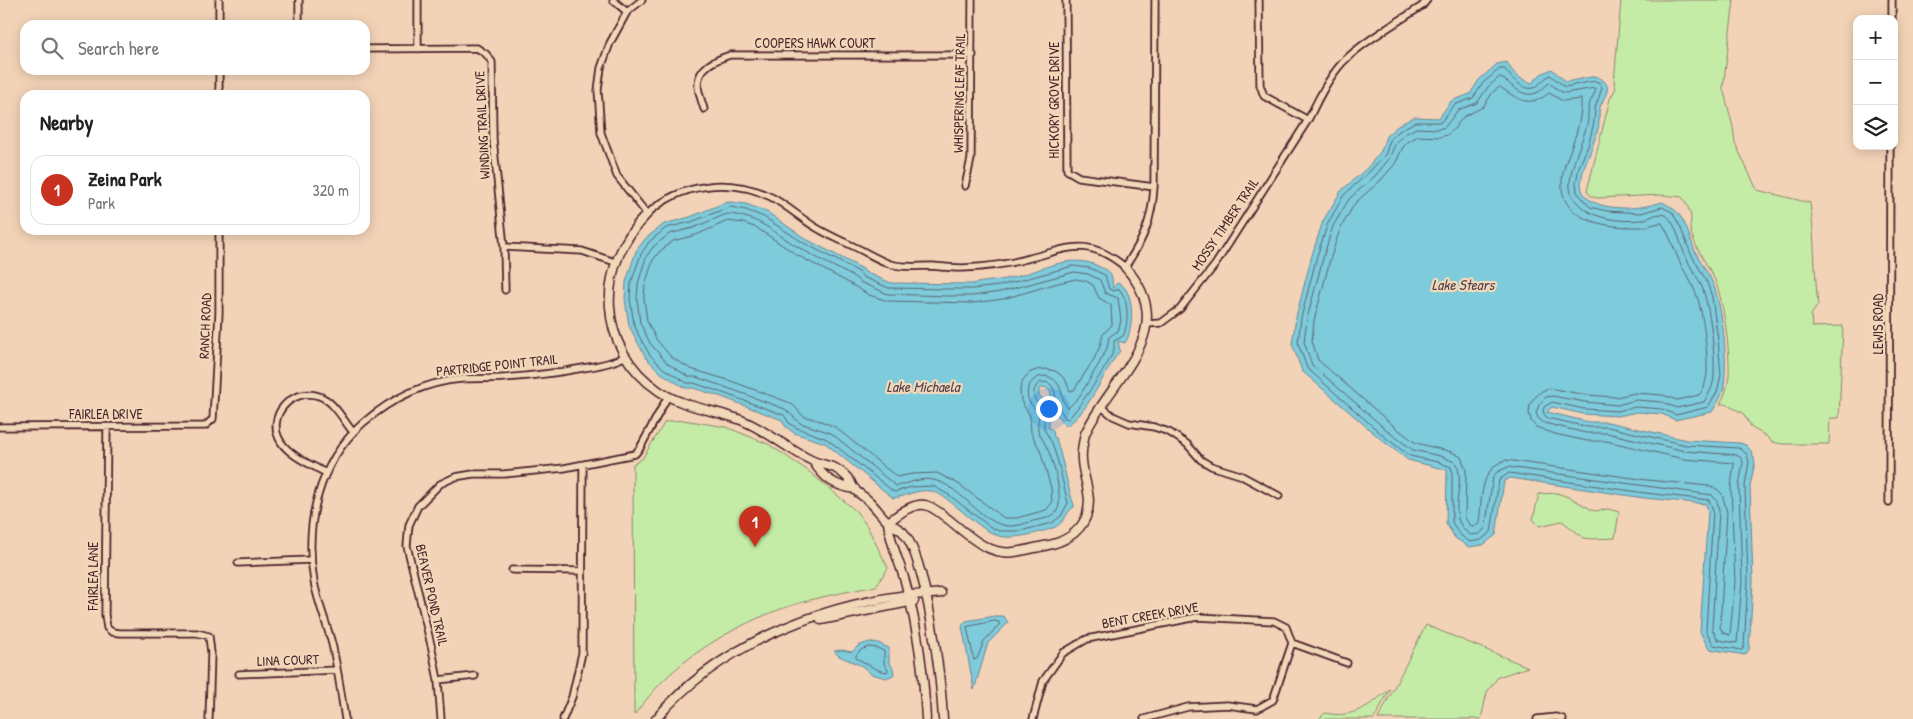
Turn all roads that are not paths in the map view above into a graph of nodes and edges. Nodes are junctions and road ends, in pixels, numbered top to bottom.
1 (219, 0) edge
2 (299, 0) edge
3 (418, 0) edge
4 (613, 0) edge
5 (642, 0) edge
6 (972, 0) edge
7 (1066, 0) edge
8 (1155, 0) edge
9 (1259, 0) edge
10 (1427, 0) edge
11 (1892, 0) edge
12 (627, 12) junction
13 (1892, 15) edge
14 (219, 20) edge
15 (299, 20) edge
16 (370, 49) edge
17 (418, 49) junction
18 (973, 55) junction
19 (219, 75) edge
20 (219, 90) edge
21 (704, 109) dead end
22 (1308, 120) junction
23 (1890, 150) edge
24 (965, 186) dead end
25 (1154, 187) junction
26 (647, 214) junction
27 (219, 235) edge
28 (504, 247) junction
29 (615, 262) junction
30 (1125, 266) junction
31 (505, 290) dead end
32 (1147, 324) junction
33 (626, 356) junction
34 (668, 396) junction
35 (1102, 407) junction
36 (211, 423) joint
37 (0, 427) edge
38 (107, 427) junction
39 (353, 432) junction
40 (814, 461) junction
41 (584, 465) junction
42 (326, 473) junction
43 (854, 489) junction
44 (1279, 496) dead end
45 (1889, 502) dead end
46 (888, 522) junction
47 (311, 560) junction
48 (238, 563) dead end
49 (512, 570) dead end
50 (582, 571) junction
51 (941, 593) dead end
52 (925, 596) junction
53 (910, 598) junction
54 (1292, 643) junction
55 (1347, 663) dead end
56 (337, 670) junction
57 (239, 674) dead end
58 (475, 676) dead end
59 (438, 680) junction
60 (209, 719) edge
61 (345, 719) edge
62 (441, 719) edge
63 (562, 719) edge
64 (656, 719) edge
65 (926, 719) edge
66 (943, 719) edge
67 (1033, 719) edge
68 (1144, 719) edge
69 (1537, 719) edge
70 (1563, 719) edge

1 - 14 street
2 - 15 street
3 - 17 street
4 - 12 street
5 - 12 street
6 - 18 street, WHISPERING LEAF TRAIL
7 - 25 street, HICKORY GROVE DRIVE
8 - 25 street
9 - 22 street
10 - 22 street, MOSSY TIMBER TRAIL
11 - 13 street
12 - 26 street
16 - 17 street, WINDING TRAIL DRIVE
17 - 28 street, WINDING TRAIL DRIVE
18 - 21 street, COOPERS HAWK COURT
18 - 24 street, WHISPERING LEAF TRAIL
19 - 20 street
22 - 32 street, MOSSY TIMBER TRAIL
23 - 45 street, LEWIS ROAD
25 - 30 street
26 - 29 street
26 - 30 street
27 - 36 street, RANCH ROAD
28 - 29 street
28 - 31 street, WINDING TRAIL DRIVE
29 - 33 street
30 - 32 street
32 - 35 street
33 - 34 street
33 - 39 street, PARTRIDGE POINT TRAIL
34 - 40 street
34 - 41 street, BEAVER POND TRAIL
35 - 44 street
35 - 46 street
36 - 38 street, FAIRLEA DRIVE
37 - 38 street, FAIRLEA DRIVE
38 - 60 street, FAIRLEA LANE
39 - 42 street, PARTRIDGE POINT TRAIL
39 - 42 street
40 - 43 street
40 - 43 street
41 - 50 street
41 - 59 street, BEAVER POND TRAIL
42 - 47 street, PARTRIDGE POINT TRAIL
43 - 46 street
46 - 52 street
46 - 53 street
47 - 48 street
47 - 56 street, PARTRIDGE POINT TRAIL
49 - 50 street
50 - 63 street
51 - 52 street
52 - 53 street
52 - 66 street
53 - 64 street
53 - 65 street
54 - 55 street
54 - 67 street, BENT CREEK DRIVE
54 - 68 street
56 - 57 street, LINA COURT
56 - 61 street, PARTRIDGE POINT TRAIL
58 - 59 street
59 - 62 street, BEAVER POND TRAIL
69 - 70 street

